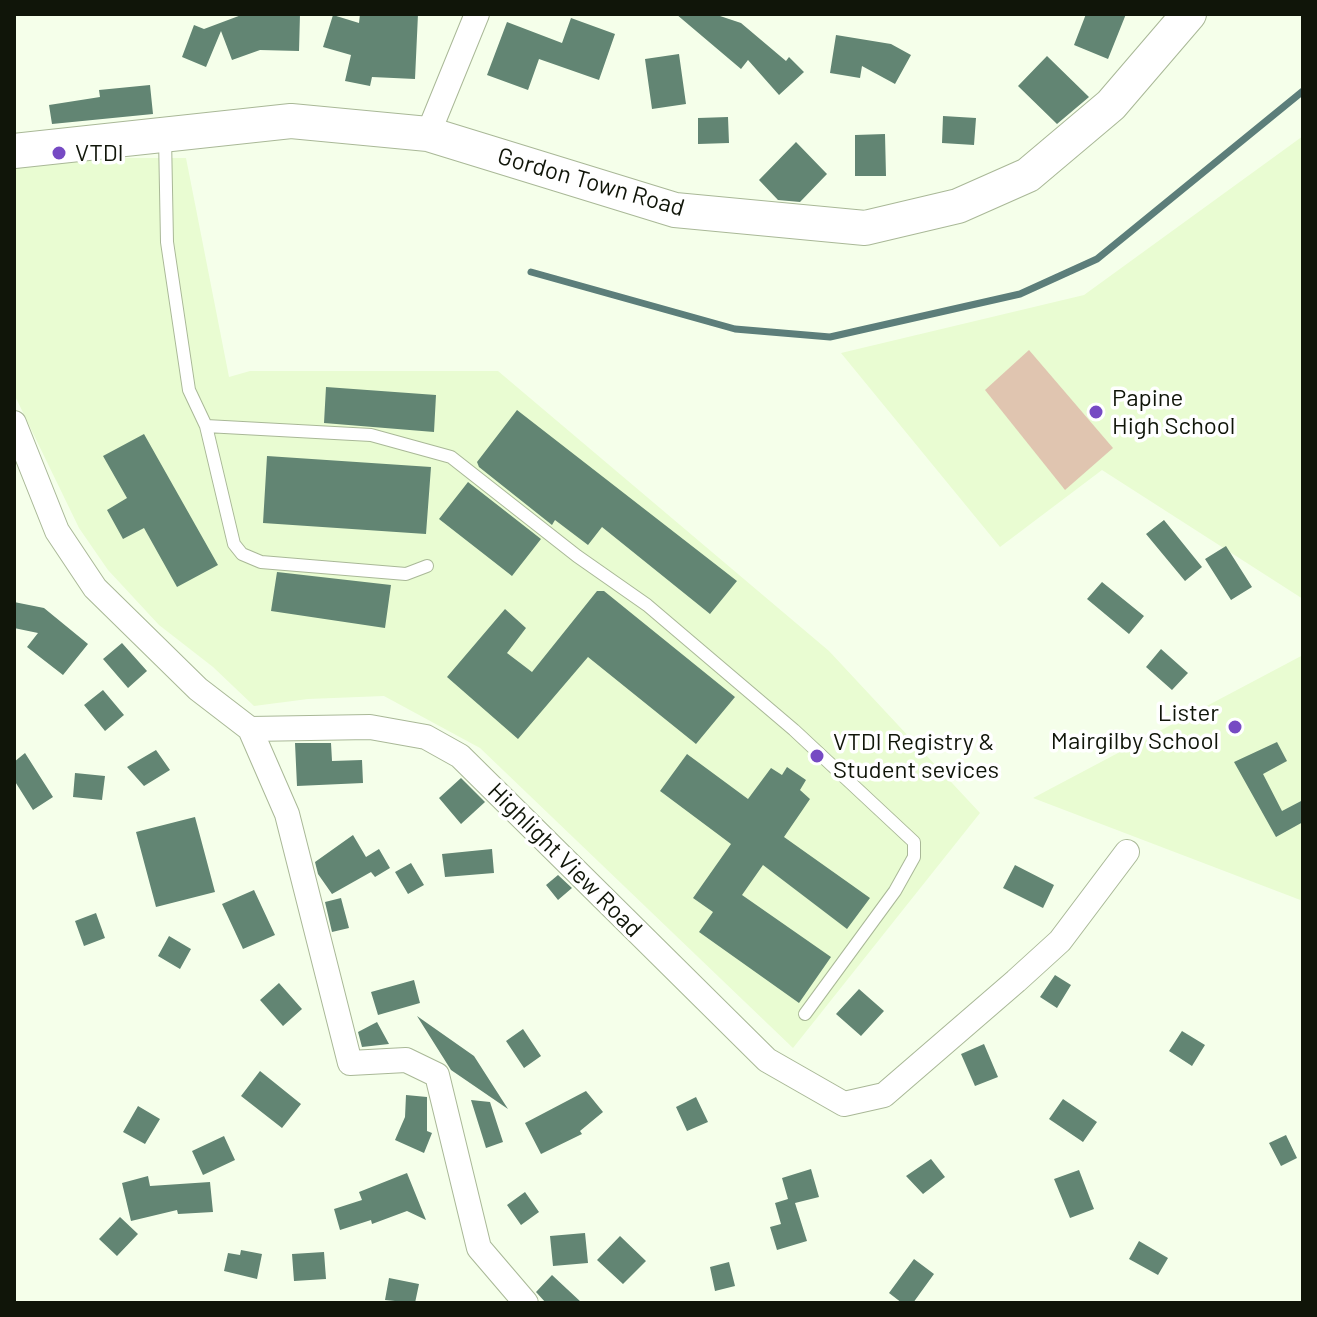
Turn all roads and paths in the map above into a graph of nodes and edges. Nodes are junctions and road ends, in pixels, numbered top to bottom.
1 (477, 14) edge
2 (1189, 14) edge
3 (165, 132) junction
4 (428, 134) junction
5 (14, 151) edge
6 (14, 423) edge
7 (206, 426) junction
8 (427, 566) dead end
9 (250, 729) junction
10 (1127, 852) dead end
11 (805, 1014) dead end
12 (526, 1303) edge

1 - 4 street
2 - 4 main road, Gordon Town Road
3 - 4 main road, Gordon Town Road
3 - 5 main road, Gordon Town Road
3 - 7 lane
6 - 9 street
7 - 8 lane
7 - 11 lane
9 - 10 street, Highlight View Road
9 - 12 street

